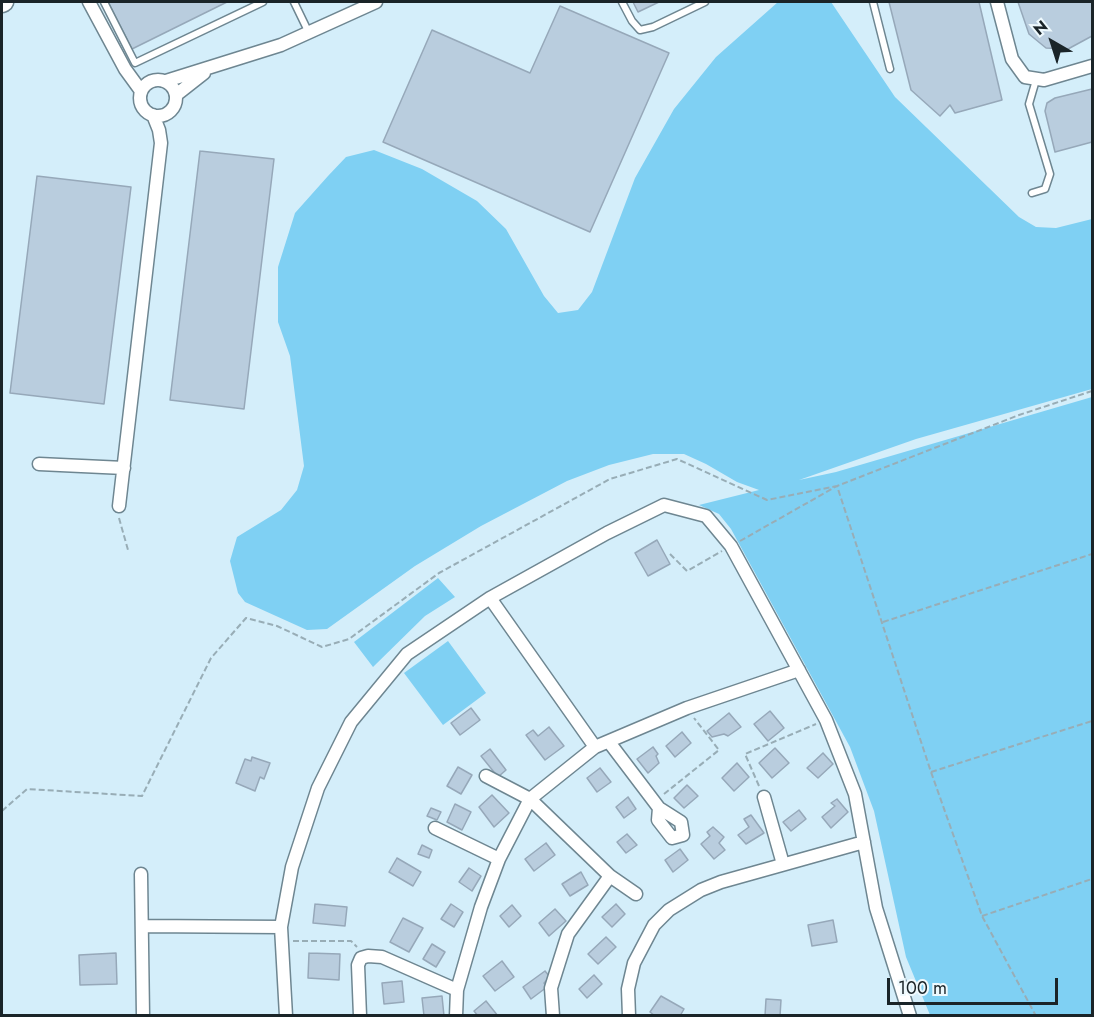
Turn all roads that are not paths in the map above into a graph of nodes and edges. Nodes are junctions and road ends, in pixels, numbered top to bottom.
1 (89, 2) edge
2 (104, 2) edge
3 (263, 2) edge
4 (294, 2) edge
5 (376, 2) edge
6 (622, 2) edge
7 (705, 2) edge
8 (873, 2) edge
9 (997, 2) edge
10 (309, 33) junction
11 (130, 66) junction
12 (1092, 66) edge
13 (209, 69) junction
14 (890, 69) dead end
15 (160, 80) junction
16 (1036, 80) junction
17 (141, 91) junction
18 (176, 95) junction
19 (159, 115) junction
20 (1032, 194) dead end
21 (39, 464) dead end
22 (124, 468) junction
23 (119, 506) road end
24 (490, 598) junction
25 (799, 670) junction
26 (609, 741) junction
27 (595, 747) junction
28 (486, 776) dead end
29 (764, 797) road end
30 (530, 799) junction
31 (656, 805) road end
32 (435, 828) dead end
33 (864, 842) junction
34 (499, 859) junction
35 (783, 864) junction
36 (141, 874) dead end
37 (610, 876) junction
38 (636, 894) dead end
39 (142, 926) junction
40 (281, 927) junction
41 (457, 990) junction
42 (143, 1016) edge
43 (286, 1016) edge
44 (360, 1016) edge
45 (456, 1016) edge
46 (553, 1016) edge
47 (629, 1016) edge
48 (910, 1016) edge

1 - 11 street
2 - 11 lane
3 - 11 lane
4 - 10 lane
5 - 10 street
6 - 7 lane
8 - 14 lane
9 - 16 street
10 - 13 street
11 - 15 street
11 - 17 street
12 - 16 street
13 - 15 street
13 - 18 street
15 - 17 street
15 - 18 street
16 - 20 lane
17 - 19 street
18 - 19 street
19 - 22 street
21 - 22 street
22 - 23 street
24 - 25 street
24 - 27 street
24 - 40 street
25 - 26 street
25 - 33 street
26 - 27 street
26 - 31 street
27 - 30 street
28 - 30 street
29 - 35 street
30 - 34 street
30 - 37 street
32 - 34 street
33 - 35 street
33 - 48 street
34 - 41 street
35 - 47 street
36 - 39 street
37 - 38 street
37 - 46 street
39 - 40 street
39 - 42 street
40 - 43 street
41 - 44 street
41 - 45 street

